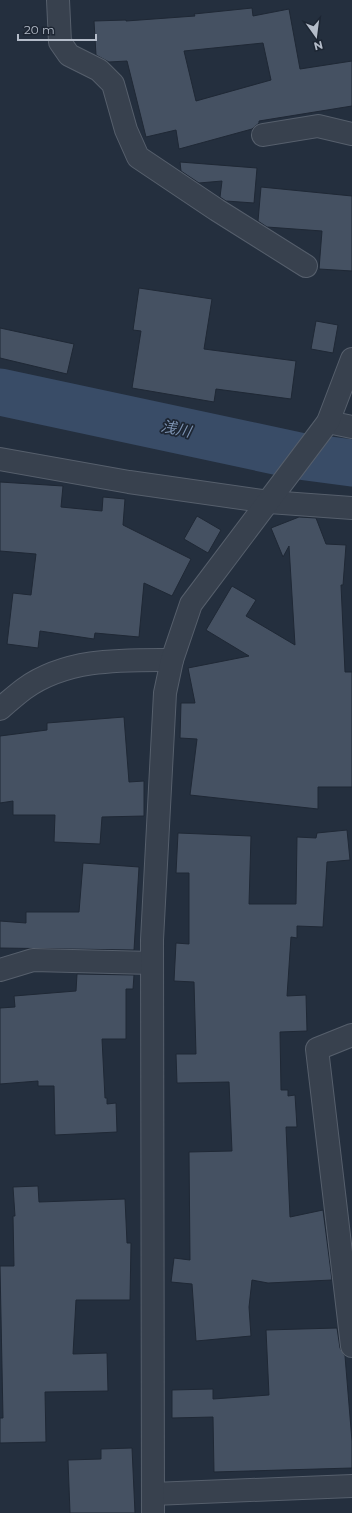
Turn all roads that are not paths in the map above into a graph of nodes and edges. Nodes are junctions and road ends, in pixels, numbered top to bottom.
1 (58, 0) edge
2 (352, 134) edge
3 (263, 135) dead end
4 (306, 266) dead end
5 (352, 359) edge
6 (324, 427) junction
7 (352, 427) edge
8 (0, 459) edge
9 (273, 497) junction
10 (352, 508) edge
11 (172, 660) junction
12 (0, 709) edge
13 (152, 963) junction
14 (0, 970) edge
15 (352, 1034) edge
16 (348, 1283) edge
17 (352, 1346) edge
18 (352, 1486) edge
19 (153, 1503) edge

1 - 4 street
2 - 3 street
5 - 6 street
6 - 7 street
6 - 9 street
8 - 9 street
9 - 10 street
9 - 11 street
11 - 12 street
11 - 13 street
13 - 14 street
13 - 19 street
15 - 16 street
16 - 17 street
18 - 19 street

